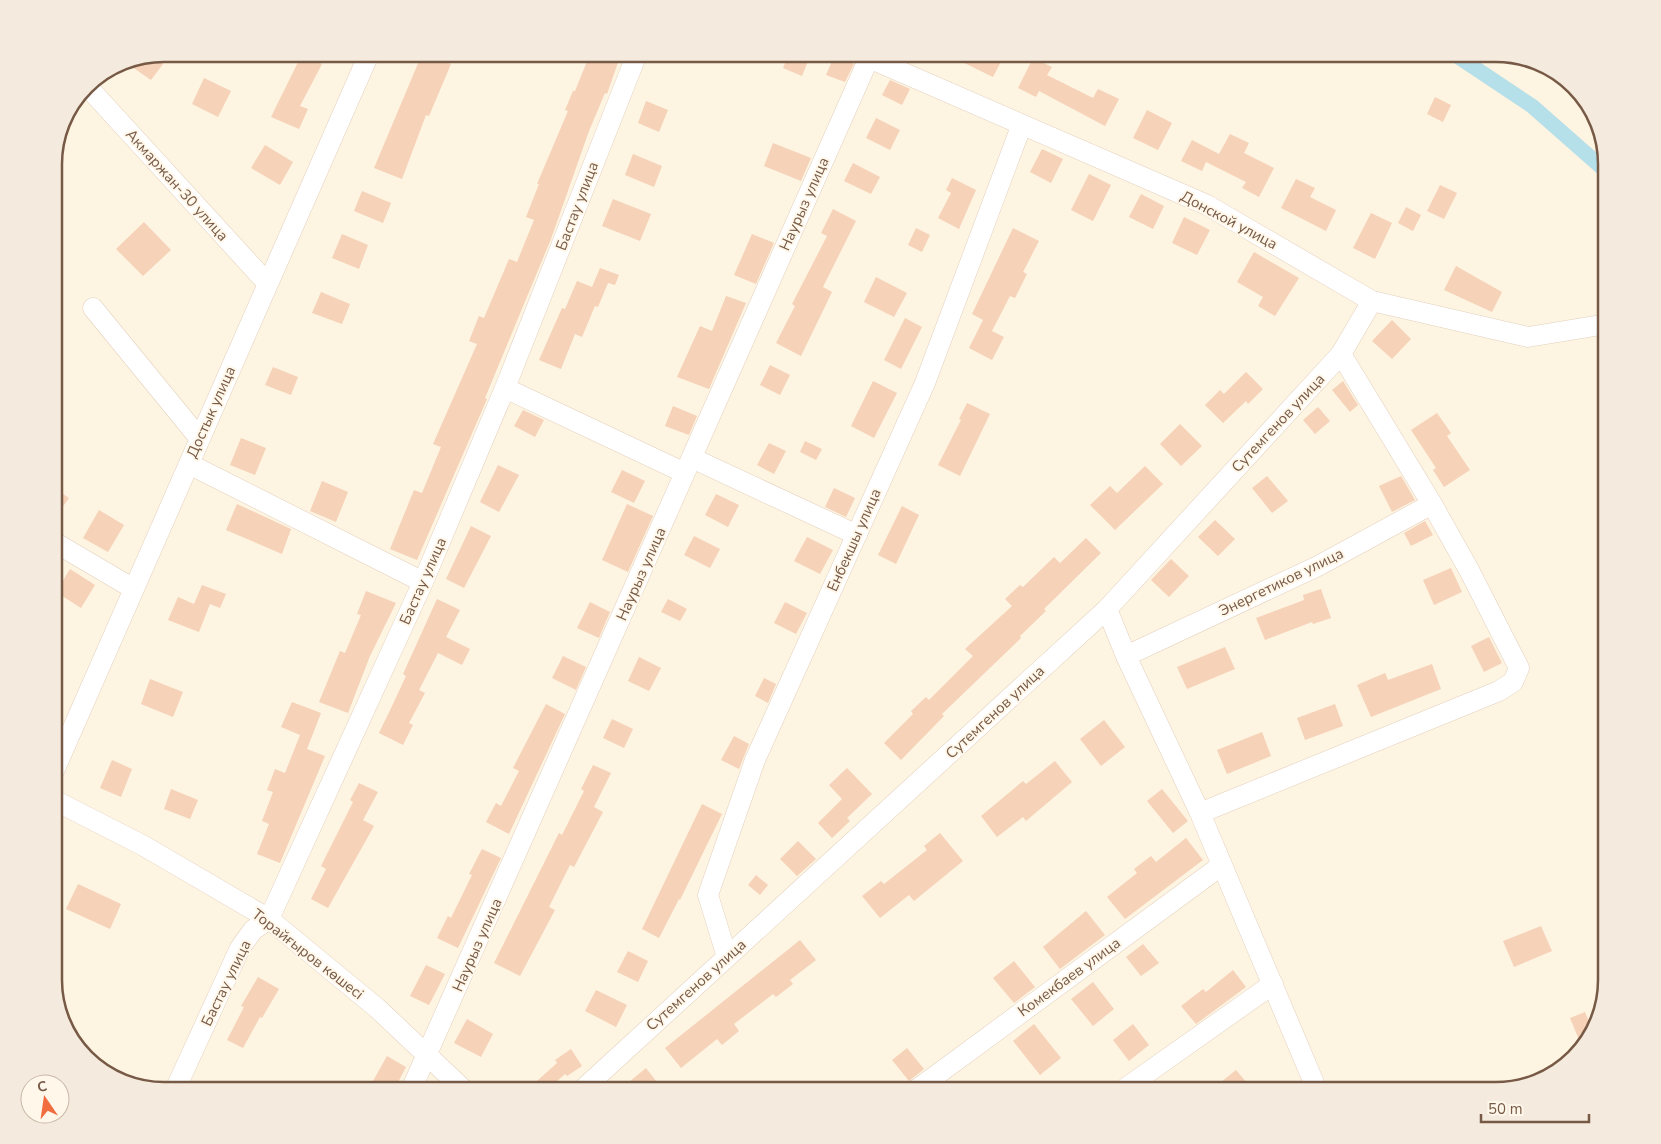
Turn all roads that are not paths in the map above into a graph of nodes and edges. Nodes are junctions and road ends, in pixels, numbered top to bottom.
1 (861, 62) edge
2 (879, 62) edge
3 (365, 63) edge
4 (634, 63) edge
5 (92, 92) edge
6 (1022, 124) junction
7 (268, 284) junction
8 (1372, 300) junction
9 (93, 308) dead end
10 (1598, 325) edge
11 (1341, 354) junction
12 (505, 388) junction
13 (200, 439) junction
14 (189, 464) junction
15 (689, 466) junction
16 (1432, 504) junction
17 (857, 535) junction
18 (63, 547) edge
19 (423, 582) junction
20 (134, 589) junction
21 (1107, 609) junction
22 (1126, 656) junction
23 (63, 751) edge
24 (63, 805) edge
25 (1200, 813) junction
26 (1222, 865) junction
27 (269, 919) junction
28 (727, 957) junction
29 (1273, 984) junction
30 (428, 1056) junction
31 (179, 1082) edge
32 (415, 1082) edge
33 (456, 1082) edge
34 (591, 1082) edge
35 (927, 1082) edge
36 (1134, 1082) edge
37 (1314, 1082) edge

1 - 15 street, Наурыз улица
2 - 6 street, Донской улица
3 - 7 street, Достык улица
4 - 12 street, Бастау улица
5 - 7 street, Акмаржан-30 улица
6 - 8 street, Донской улица
6 - 17 street, Енбекшы улица
7 - 13 street, Достык улица
8 - 10 street, Донской улица
8 - 11 street, Сутемгенов улица
9 - 13 street
11 - 16 street
11 - 21 street, Сутемгенов улица
12 - 15 street
12 - 19 street, Бастау улица
13 - 14 street, Достык улица
14 - 19 street
14 - 20 street, Достык улица
15 - 17 street
15 - 30 street, Наурыз улица
16 - 22 street, Энергетиков улица
16 - 25 street
17 - 28 street, Енбекшы улица
18 - 20 street
19 - 27 street, Бастау улица
20 - 23 street, Достык улица
21 - 22 street
21 - 28 street, Сутемгенов улица
22 - 25 street
24 - 27 street, Торайғыров көшесі
25 - 26 street
26 - 29 street
26 - 35 street, Комекбаев улица
27 - 30 street, Торайғыров көшесі
27 - 31 street, Бастау улица
28 - 34 street, Сутемгенов улица
29 - 36 street
29 - 37 street
30 - 32 street, Наурыз улица
30 - 33 street, Торайғыров көшесі

